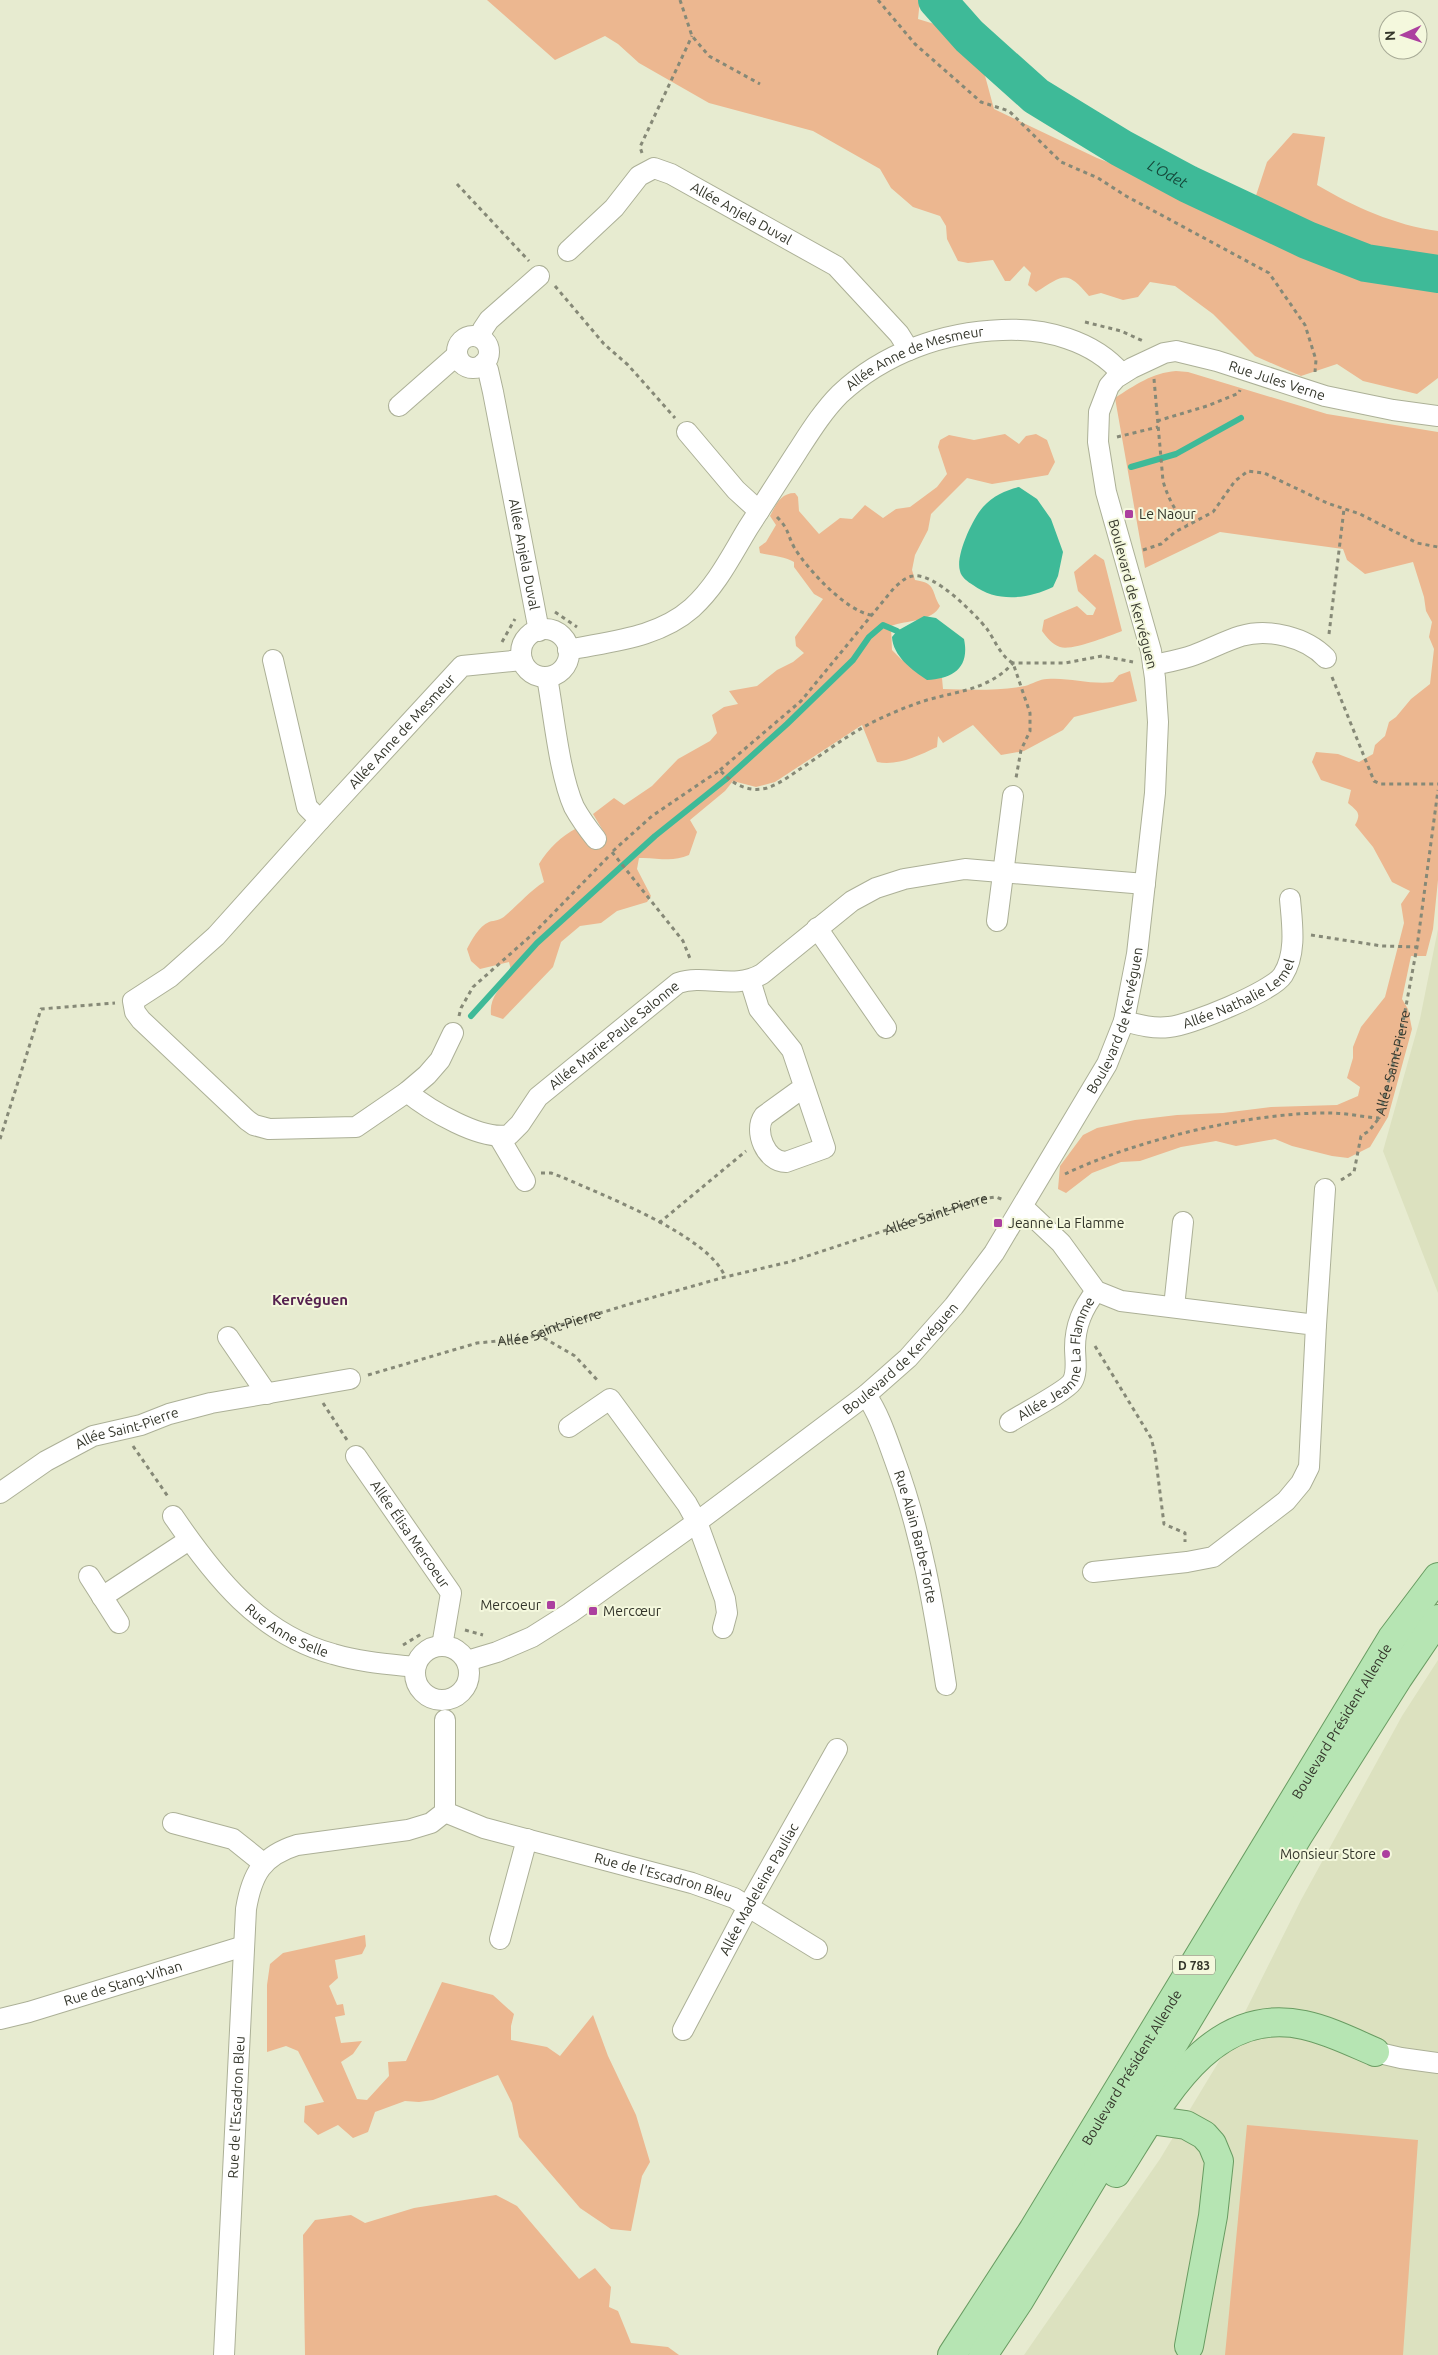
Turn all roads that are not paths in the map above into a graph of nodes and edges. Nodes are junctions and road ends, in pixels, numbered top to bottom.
1 (568, 252) dead end
2 (542, 276) road end
3 (480, 337) junction
4 (909, 350) junction
5 (457, 355) junction
6 (484, 363) junction
7 (1122, 374) junction
8 (400, 406) dead end
9 (1438, 416) edge
10 (687, 432) road end
11 (762, 508) junction
12 (539, 630) junction
13 (568, 650) junction
14 (1326, 658) road end
15 (273, 660) dead end
16 (522, 660) junction
17 (1153, 665) junction
18 (547, 677) junction
19 (1013, 796) road end
20 (320, 820) junction
21 (596, 839) dead end
22 (1004, 873) junction
23 (1146, 884) junction
24 (1290, 899) dead end
25 (997, 921) dead end
26 (817, 928) junction
27 (750, 980) junction
28 (1124, 1021) junction
29 (886, 1028) dead end
30 (453, 1033) road end
31 (804, 1087) junction
32 (407, 1092) junction
33 (499, 1137) junction
34 (525, 1180) dead end
35 (1325, 1190) road end
36 (1023, 1207) junction
37 (1183, 1222) dead end
38 (1096, 1291) junction
39 (1174, 1307) junction
40 (1316, 1324) junction
41 (228, 1337) dead end
42 (350, 1380) road end
43 (267, 1394) junction
44 (866, 1394) junction
45 (1010, 1422) dead end
46 (569, 1427) dead end
47 (356, 1456) road end
48 (0, 1493) edge
49 (173, 1516) road end
50 (697, 1522) junction
51 (189, 1540) junction
52 (1093, 1572) dead end
53 (89, 1576) dead end
54 (1438, 1577) edge
55 (102, 1597) junction
56 (1438, 1619) edge
57 (120, 1623) dead end
58 (723, 1628) dead end
59 (442, 1646) junction
60 (467, 1661) junction
61 (415, 1667) junction
62 (946, 1685) dead end
63 (444, 1720) dead end
64 (837, 1749) dead end
65 (445, 1812) junction
66 (173, 1823) dead end
67 (527, 1839) junction
68 (263, 1863) junction
69 (749, 1905) junction
70 (500, 1939) dead end
71 (244, 1946) junction
72 (817, 1949) dead end
73 (0, 2019) edge
74 (683, 2030) dead end
75 (1375, 2052) joint
76 (1438, 2063) edge
77 (1150, 2120) junction
78 (1019, 2301) junction
79 (1189, 2350) edge
80 (224, 2355) edge
81 (952, 2355) edge
82 (983, 2355) edge

1 - 4 street, Allée Anjela Duval
2 - 3 street
3 - 5 street
3 - 6 street
4 - 7 street, Allée Anne de Mesmeur
4 - 11 street, Allée Anne de Mesmeur
5 - 6 street
5 - 8 street
6 - 12 street, Allée Anjela Duval
7 - 9 street, Rue Jules Verne
7 - 17 street, Boulevard de Kervéguen
10 - 11 street
11 - 13 street, Allée Anne de Mesmeur
12 - 13 street
12 - 16 street
13 - 18 street
14 - 17 street
15 - 20 street
16 - 18 street
16 - 20 street, Allée Anne de Mesmeur
17 - 23 street, Boulevard de Kervéguen
18 - 21 street
19 - 22 street
20 - 32 street, Allée Anne de Mesmeur
22 - 23 street, Allée Marie-Paule Salonne
22 - 25 street
22 - 26 street, Allée Marie-Paule Salonne
23 - 28 street, Boulevard de Kervéguen
24 - 28 street, Allée Nathalie Lemel
26 - 27 street, Allée Marie-Paule Salonne
26 - 29 street
27 - 31 street
27 - 33 street, Allée Marie-Paule Salonne
28 - 36 street, Boulevard de Kervéguen
30 - 32 street
31 - 31 street
32 - 33 street
33 - 34 street
35 - 40 street
36 - 38 street, Allée Jeanne La Flamme
36 - 44 street, Boulevard de Kervéguen
37 - 39 street
38 - 39 street, Allée Jeanne La Flamme
38 - 45 street, Allée Jeanne La Flamme
39 - 40 street, Allée Jeanne La Flamme
40 - 52 street
41 - 43 street
42 - 43 street, Allée Saint-Pierre
43 - 48 street, Allée Saint-Pierre
44 - 50 street, Boulevard de Kervéguen
44 - 62 street, Rue Alain Barbe-Torte
46 - 50 street
47 - 59 street, Allée Élisa Mercoeur
49 - 51 street, Rue Anne Selle
50 - 58 street
50 - 60 street, Boulevard de Kervéguen
51 - 55 street
51 - 61 street, Rue Anne Selle
53 - 55 street
54 - 81 main road, Boulevard Président Allende / D 783
55 - 57 street
56 - 78 main road, Boulevard Président Allende / D 783
59 - 60 street
59 - 61 street
60 - 61 street
63 - 65 street
64 - 69 street, Allée Madeleine Pauliac
65 - 67 street, Rue de l'Escadron Bleu
65 - 68 street, Rue de l'Escadron Bleu
66 - 68 street
67 - 69 street, Rue de l'Escadron Bleu
67 - 70 street
68 - 71 street, Rue de l'Escadron Bleu
69 - 72 street, Rue de l'Escadron Bleu
69 - 74 street, Allée Madeleine Pauliac
71 - 73 street, Rue de Stang-Vihan
71 - 80 street, Rue de l'Escadron Bleu
75 - 76 street
75 - 77 main road
77 - 78 main road
77 - 79 main road
78 - 82 main road, Boulevard Président Allende / D 783

